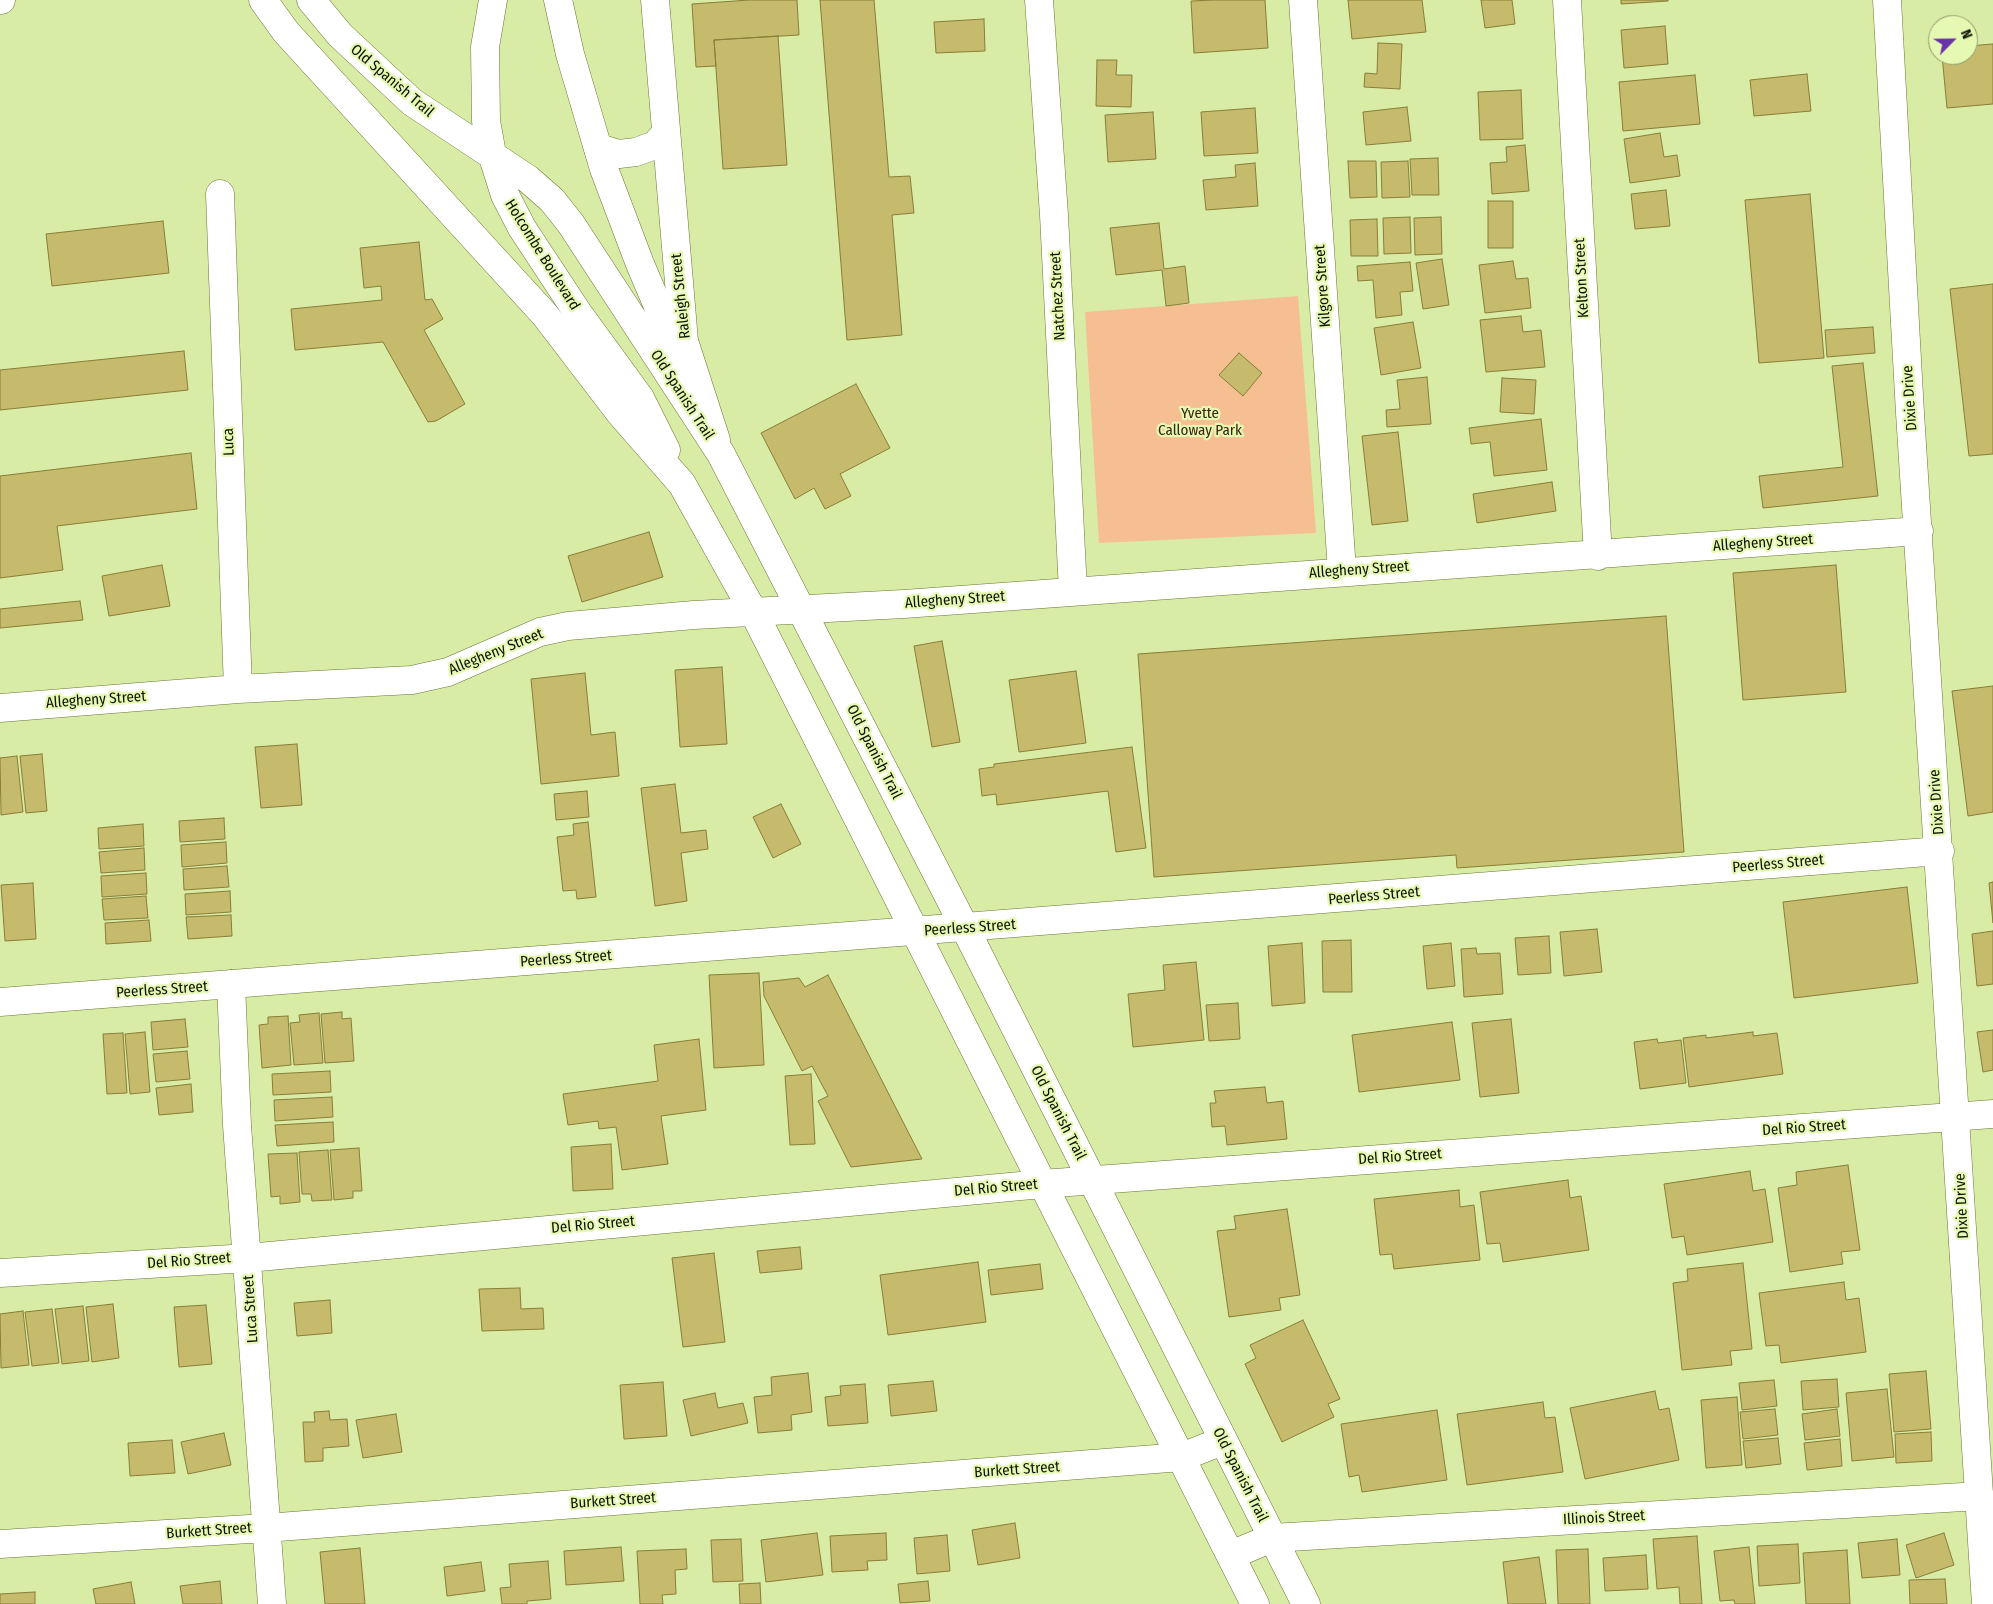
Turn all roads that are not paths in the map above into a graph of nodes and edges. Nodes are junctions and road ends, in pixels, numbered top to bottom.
1 (263, 0) edge
2 (311, 0) edge
3 (492, 0) edge
4 (558, 0) edge
5 (655, 0) edge
6 (1039, 0) edge
7 (1303, 0) edge
8 (1567, 0) edge
9 (1887, 0) edge
10 (666, 133) junction
11 (598, 148) junction
12 (492, 154) junction
13 (220, 194) dead end
14 (721, 454) junction
15 (682, 484) junction
16 (1919, 531) junction
17 (1598, 556) junction
18 (1342, 571) junction
19 (1073, 592) junction
20 (801, 611) junction
21 (754, 613) junction
22 (238, 689) junction
23 (0, 708) edge
24 (1940, 851) junction
25 (966, 928) junction
26 (915, 932) junction
27 (231, 984) junction
28 (0, 1002) edge
29 (1993, 1114) edge
30 (1957, 1117) junction
31 (1092, 1180) junction
32 (1042, 1184) junction
33 (248, 1258) junction
34 (0, 1273) edge
35 (1222, 1441) junction
36 (1182, 1458) junction
37 (1980, 1496) junction
38 (266, 1528) junction
39 (1272, 1538) junction
40 (0, 1544) edge
41 (1231, 1555) junction
42 (272, 1604) edge
43 (1255, 1604) edge
44 (1306, 1604) edge
45 (1986, 1604) edge

1 - 15 street
2 - 12 street, Old Spanish Trail
3 - 12 street, Holcombe Boulevard
4 - 11 street
5 - 10 street, Raleigh Street
6 - 19 street, Natchez Street
7 - 18 street, Kilgore Street
8 - 17 street, Kelton Street
9 - 16 street, Dixie Drive
10 - 11 street
10 - 14 street, Raleigh Street
11 - 14 street
12 - 14 street, Old Spanish Trail
12 - 15 street, Holcombe Boulevard
13 - 22 street, Luca
14 - 20 street, Old Spanish Trail
15 - 21 street
16 - 17 street, Allegheny Street
16 - 24 street, Dixie Drive
17 - 18 street, Allegheny Street
18 - 19 street, Allegheny Street
19 - 20 street, Allegheny Street
20 - 21 street, Allegheny Street
20 - 25 street, Old Spanish Trail
21 - 22 street, Allegheny Street
21 - 26 street
22 - 23 street, Allegheny Street
24 - 25 street, Peerless Street
24 - 30 street, Dixie Drive
25 - 26 street, Peerless Street
25 - 31 street, Old Spanish Trail
26 - 27 street, Peerless Street
26 - 32 street
27 - 28 street, Peerless Street
27 - 33 street, Luca Street
29 - 30 street, Del Rio Street
30 - 31 street, Del Rio Street
30 - 37 street, Dixie Drive
31 - 32 street, Del Rio Street
31 - 35 street, Old Spanish Trail
32 - 33 street, Del Rio Street
32 - 36 street
33 - 34 street, Del Rio Street
33 - 38 street, Luca Street
35 - 36 street, Burkett Street
35 - 39 street, Old Spanish Trail
36 - 38 street, Burkett Street
36 - 41 street
37 - 39 street, Illinois Street
37 - 45 street, Dixie Drive
38 - 40 street, Burkett Street
38 - 42 street, Luca Street
39 - 41 street, Illinois Street
39 - 44 street, Old Spanish Trail
41 - 43 street

